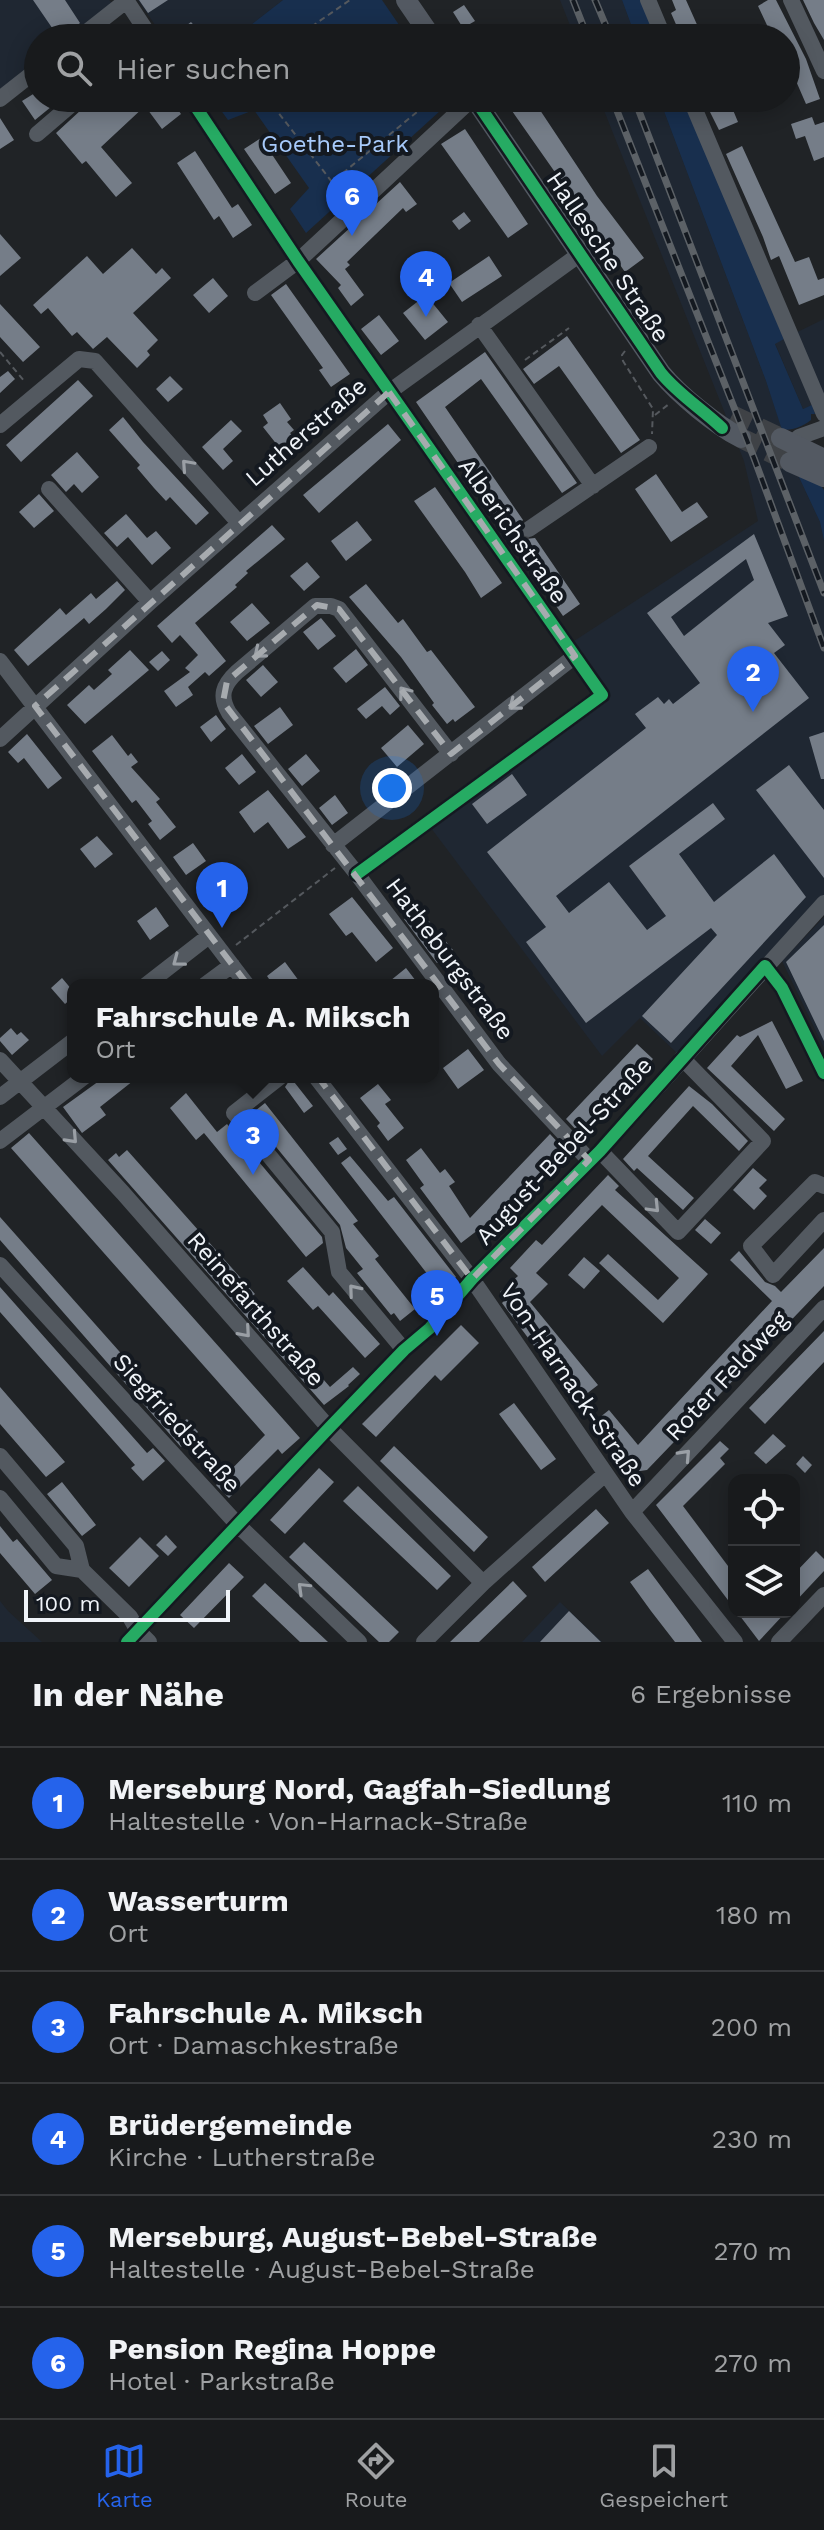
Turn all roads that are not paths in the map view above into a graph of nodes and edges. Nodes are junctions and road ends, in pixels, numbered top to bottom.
1 (126, 0) edge
2 (406, 0) edge
3 (648, 0) edge
4 (791, 0) edge
5 (96, 24) edge
6 (141, 24) edge
7 (422, 24) edge
8 (658, 24) edge
9 (824, 71) edge
10 (24, 80) edge
11 (0, 99) edge
12 (63, 112) edge
13 (199, 112) edge
14 (459, 112) edge
15 (484, 112) edge
16 (696, 112) edge
17 (37, 134) dead end
18 (580, 254) junction
19 (298, 261) junction
20 (255, 293) dead end
21 (479, 325) junction
22 (389, 392) junction
23 (704, 410) junction
24 (824, 414) edge
25 (732, 415) tunnel mouth
26 (0, 425) edge
27 (824, 428) edge
28 (741, 438) tunnel mouth
29 (649, 447) road end
30 (788, 448) junction
31 (824, 459) edge
32 (824, 477) edge
33 (593, 486) junction
34 (49, 489) dead end
35 (239, 523) junction
36 (529, 529) tunnel mouth
37 (150, 602) junction
38 (575, 656) junction
39 (0, 661) edge
40 (35, 706) junction
41 (0, 739) edge
42 (451, 754) junction
43 (333, 845) junction
44 (357, 874) junction
45 (824, 903) edge
46 (209, 936) junction
47 (228, 960) junction
48 (765, 966) junction
49 (154, 979) edge
50 (211, 979) edge
51 (242, 979) edge
52 (435, 979) edge
53 (439, 984) edge
54 (67, 1046) edge
55 (682, 1058) junction
56 (0, 1060) edge
57 (824, 1073) edge
58 (19, 1082) junction
59 (76, 1083) edge
60 (272, 1083) edge
61 (321, 1083) edge
62 (0, 1097) edge
63 (44, 1108) junction
64 (0, 1141) edge
65 (595, 1156) junction
66 (824, 1186) edge
67 (824, 1220) edge
68 (0, 1265) edge
69 (472, 1279) junction
70 (824, 1308) edge
71 (404, 1350) junction
72 (329, 1428) junction
73 (0, 1456) edge
74 (604, 1475) junction
75 (0, 1498) edge
76 (632, 1512) junction
77 (237, 1524) junction
78 (82, 1570) junction
79 (483, 1583) junction
80 (824, 1595) edge
81 (138, 1638) edge
82 (359, 1642) edge
83 (424, 1642) edge
84 (735, 1642) edge
85 (779, 1642) edge

1 - 5 street
1 - 6 street
2 - 7 main road
3 - 8 street
4 - 9 street
10 - 11 street
12 - 17 street
13 - 19 street, Alberichstraße
14 - 19 street
15 - 18 main road, Hallesche Straße
16 - 24 street
18 - 21 street, Lutherstraße
18 - 23 main road, Hallesche Straße
19 - 20 street
19 - 22 street, Alberichstraße
21 - 22 street, Lutherstraße
21 - 33 street
22 - 35 street, Lutherstraße
22 - 38 street, Alberichstraße
23 - 25 main road, Hallesche Straße
23 - 28 main road, Hallesche Straße
35 -> 26 street
27 - 30 street
29 - 33 street
30 - 31 main road
30 - 32 main road
33 - 36 street
34 - 37 street
35 - 37 street, Lutherstraße
37 - 40 street, Lutherstraße
38 -> 42 street
38 - 44 street, Alberichstraße
39 - 40 street
40 - 41 street, Lutherstraße
40 - 46 street
42 - 43 street
42 -> 43 street, Hatheburgstraße
43 - 44 street, Hatheburgstraße
44 - 52 street, Hatheburgstraße
45 - 48 street, August-Bebel-Straße
46 - 47 street
46 -> 49 street
47 - 50 street
47 - 51 street
48 - 55 street, August-Bebel-Straße
48 - 57 street
53 - 65 street, Hatheburgstraße
54 - 58 street
55 - 65 street, August-Bebel-Straße
65 -> 55 street, August-Bebel-Straße
56 - 58 street, Reinefarthstraße
58 - 62 street
58 - 63 street, Reinefarthstraße
59 - 63 street
71 -> 60 street
61 - 69 street, Von-Harnack-Straße
63 - 64 street
63 -> 72 street, Reinefarthstraße
65 - 69 street, August-Bebel-Straße
66 - 67 street
68 - 77 street, Siegfriedstraße
69 - 71 street, August-Bebel-Straße
69 - 74 street, Von-Harnack-Straße
76 -> 70 street, Roter Feldweg
71 - 72 street, August-Bebel-Straße
72 - 77 street, August-Bebel-Straße
72 - 79 street, Reinefarthstraße
73 - 78 street
74 - 76 street, Von-Harnack-Straße
74 - 79 street
75 - 78 street
76 - 84 street, Von-Harnack-Straße
77 - 81 street, August-Bebel-Straße
82 -> 77 street, Siegfriedstraße
78 - 81 street
79 - 83 street
80 - 85 street

